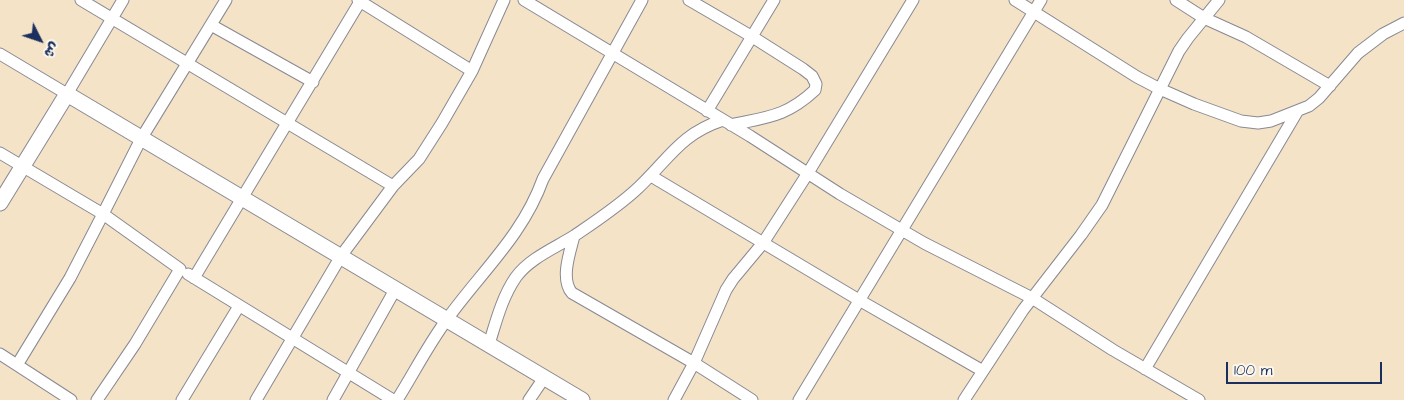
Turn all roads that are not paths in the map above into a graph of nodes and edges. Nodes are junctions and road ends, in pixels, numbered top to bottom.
1 (81, 0) edge
2 (123, 0) edge
3 (226, 0) edge
4 (359, 0) edge
5 (504, 0) edge
6 (524, 0) edge
7 (642, 0) edge
8 (689, 0) edge
9 (774, 0) edge
10 (913, 0) edge
11 (1015, 0) edge
12 (1040, 0) edge
13 (1176, 0) edge
14 (1219, 0) edge
15 (1034, 10) junction
16 (1204, 18) junction
17 (112, 19) junction
18 (1404, 24) edge
19 (211, 25) junction
20 (751, 36) junction
21 (612, 53) junction
22 (0, 54) edge
23 (188, 63) junction
24 (472, 71) junction
25 (313, 82) junction
26 (1330, 86) junction
27 (1160, 89) junction
28 (67, 94) junction
29 (708, 111) junction
30 (1297, 112) junction
31 (727, 122) junction
32 (288, 123) junction
33 (142, 139) junction
34 (0, 153) edge
35 (23, 166) junction
36 (808, 173) junction
37 (651, 176) junction
38 (394, 186) junction
39 (242, 197) junction
40 (0, 203) edge
41 (103, 214) junction
42 (901, 229) junction
43 (574, 236) junction
44 (763, 243) junction
45 (341, 256) junction
46 (180, 269) junction
47 (194, 278) junction
48 (396, 288) junction
49 (1032, 298) junction
50 (859, 300) junction
51 (239, 306) junction
52 (447, 319) junction
53 (292, 339) junction
54 (489, 344) junction
55 (0, 354) edge
56 (694, 363) junction
57 (16, 365) junction
58 (1146, 369) junction
59 (983, 371) junction
60 (348, 372) junction
61 (544, 378) junction
62 (71, 400) edge
63 (97, 400) edge
64 (182, 400) edge
65 (256, 400) edge
66 (333, 400) edge
67 (393, 400) edge
68 (397, 400) edge
69 (529, 400) edge
70 (582, 400) edge
71 (674, 400) edge
72 (752, 400) edge
73 (799, 400) edge
74 (964, 400) edge
75 (1199, 400) edge

1 - 17 street
2 - 17 street
3 - 19 street
4 - 24 street
4 - 25 street
5 - 24 street
6 - 21 street
7 - 21 street
8 - 20 street
9 - 20 street
10 - 36 street
11 - 15 street
12 - 15 street
13 - 16 street
14 - 16 street
15 - 27 street
15 - 42 street
16 - 26 street
16 - 27 street
17 - 23 street
17 - 28 street
18 - 26 street
19 - 23 street
19 - 25 street
20 - 29 street
20 - 31 street
21 - 29 street
21 - 52 street
22 - 28 street
23 - 32 street
23 - 33 street
24 - 38 street
25 - 32 street
26 - 30 street
27 - 30 street
27 - 49 street
28 - 33 street
28 - 35 street
29 - 31 street
30 - 58 street
31 - 36 street
31 - 37 street
32 - 38 street
32 - 39 street
33 - 39 street
33 - 41 street
34 - 35 street
35 - 40 street
35 - 41 street
36 - 42 street
36 - 44 street
37 - 43 street
37 - 44 street
38 - 45 street
39 - 45 street
39 - 47 street
41 - 46 street
41 - 57 street
42 - 49 street
42 - 50 street
43 - 54 street
43 - 56 street
44 - 50 street
44 - 56 street
45 - 48 street
45 - 53 street
46 - 47 street
46 - 63 street
47 - 51 street
48 - 52 street
48 - 60 street
49 - 58 street
49 - 59 street
50 - 59 street
50 - 73 street
51 - 53 street
51 - 64 street
52 - 54 street
52 - 68 street
53 - 60 street
53 - 65 street
54 - 61 street
55 - 57 street
56 - 71 street
56 - 72 street
57 - 62 street
58 - 75 street
59 - 74 street
60 - 66 street
60 - 67 street
61 - 69 street
61 - 70 street

